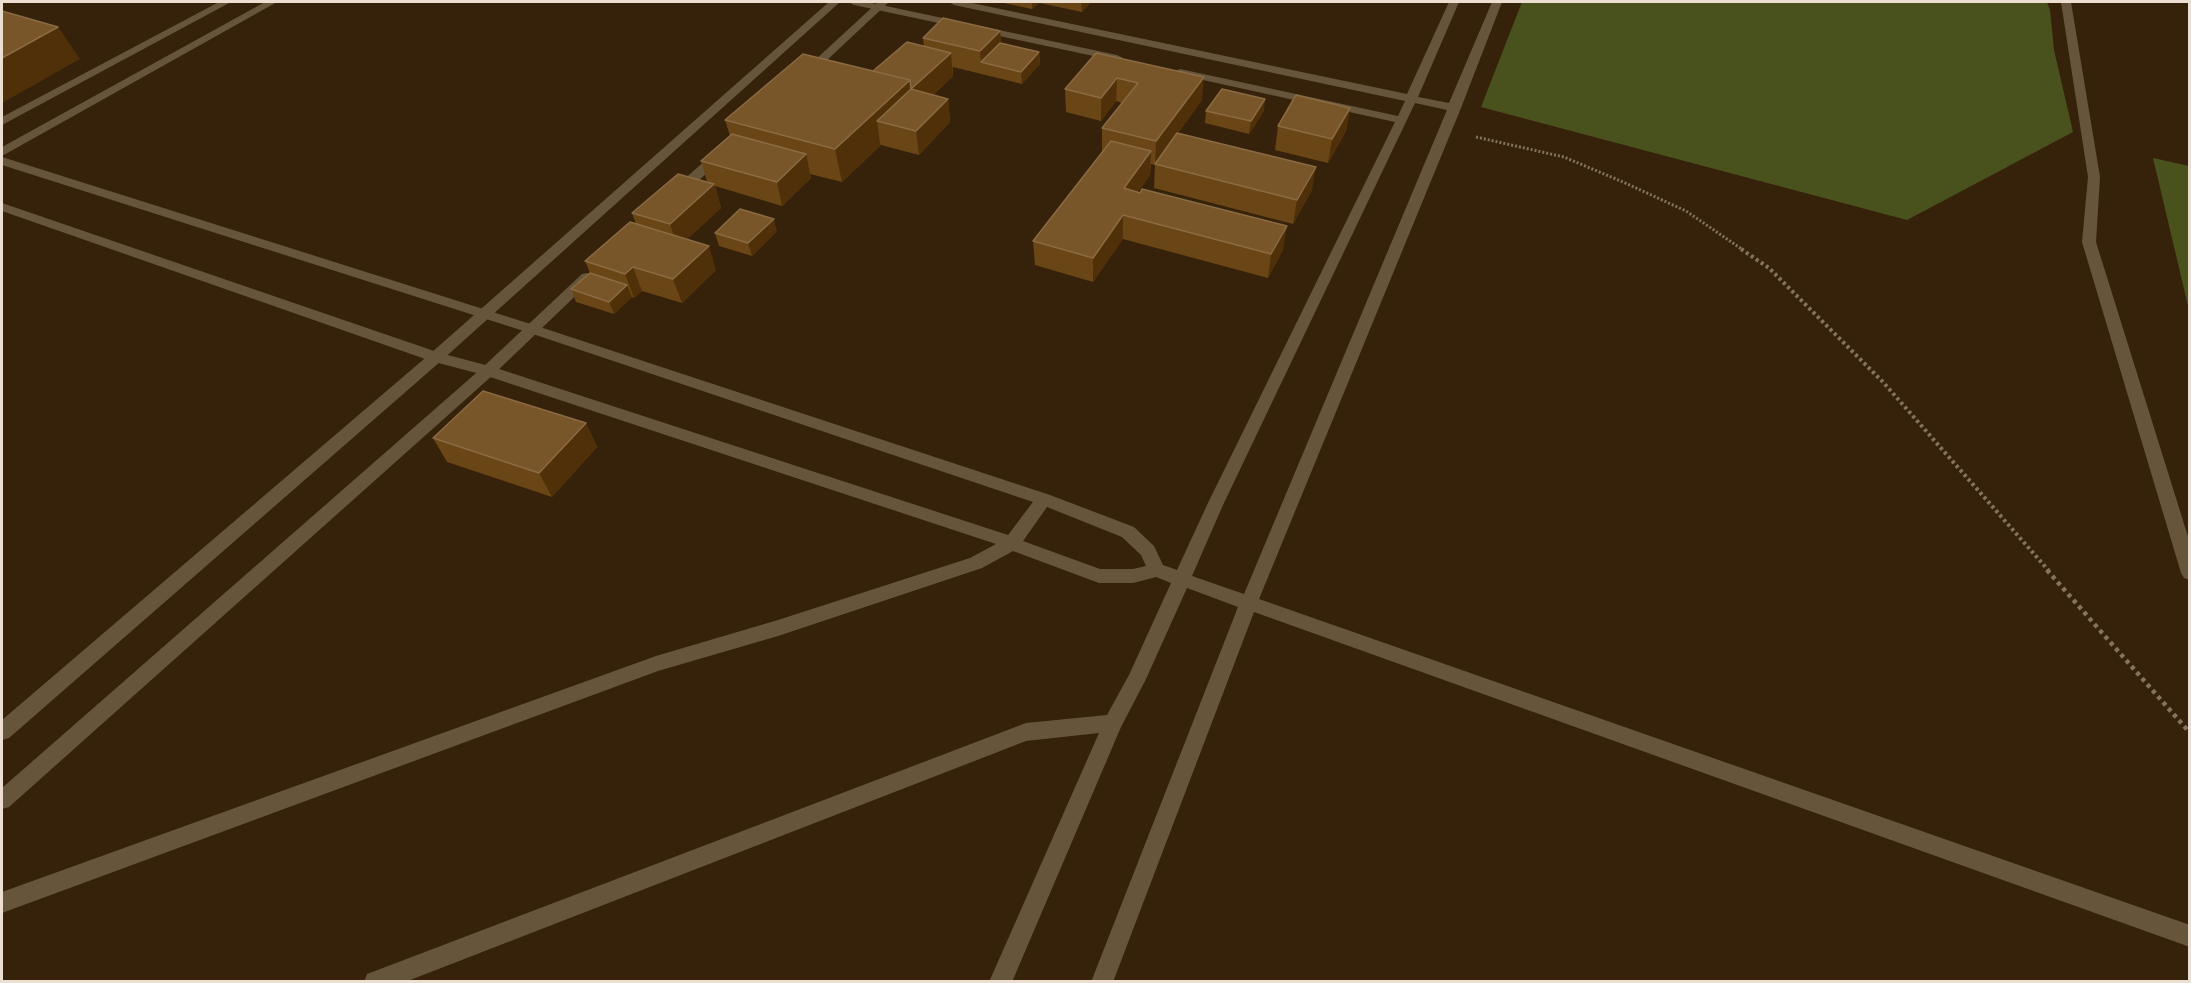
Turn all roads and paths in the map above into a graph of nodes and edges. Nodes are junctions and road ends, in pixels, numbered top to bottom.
1 (226, 2) edge
2 (272, 2) edge
3 (835, 2) edge
4 (854, 2) edge
5 (954, 2) edge
6 (1455, 2) edge
7 (1497, 2) edge
8 (2066, 2) edge
9 (882, 4) edge
10 (1134, 62) edge
11 (1169, 70) edge
12 (792, 87) edge
13 (1411, 99) junction
14 (1455, 108) junction
15 (1402, 120) junction
16 (2, 122) edge
17 (1446, 130) junction
18 (731, 144) edge
19 (2, 152) edge
20 (2, 161) edge
21 (670, 200) edge
22 (2, 207) edge
23 (601, 264) edge
24 (484, 314) junction
25 (532, 329) junction
26 (436, 357) junction
27 (488, 371) junction
28 (1044, 499) junction
29 (1011, 544) junction
30 (1156, 570) junction
31 (2190, 573) edge
32 (1180, 579) junction
33 (1249, 602) junction
34 (1113, 723) junction
35 (2, 732) edge
36 (2190, 733) edge
37 (2, 800) edge
38 (2, 903) edge
39 (2190, 936) edge
40 (375, 981) edge
41 (1000, 981) edge
42 (1102, 981) edge

1 - 16 street
2 - 19 street
3 - 24 street
4 - 9 street
5 - 13 street
6 - 13 street
7 - 14 street
8 - 31 street
9 - 10 street
9 - 12 street
11 - 15 street
13 - 14 street
13 - 15 street
14 - 17 street
15 - 32 street
17 - 33 street
17 - 36 path
18 - 21 street
20 - 24 street
22 - 26 street
23 - 25 street
24 - 25 street
24 - 26 street
25 - 27 street
25 - 28 street
26 - 27 street
26 - 35 street
27 - 29 street
27 - 37 street
28 - 29 street
28 - 30 street
29 - 30 street
29 - 38 street
30 - 32 street
32 - 33 street
32 - 34 street
33 - 39 street
33 - 42 street
34 - 40 street
34 - 41 street

